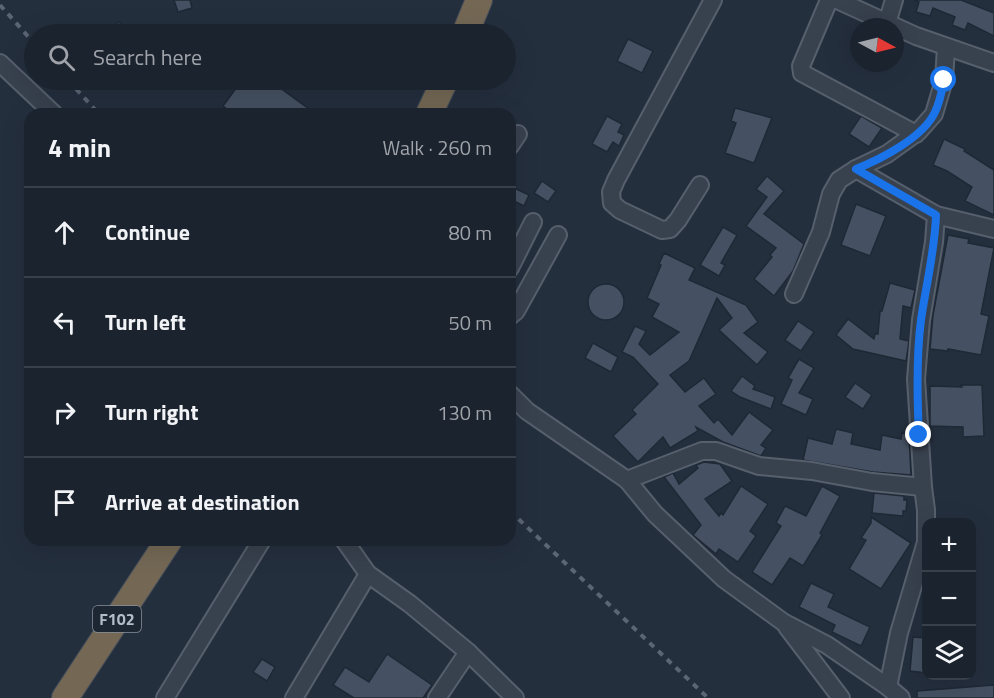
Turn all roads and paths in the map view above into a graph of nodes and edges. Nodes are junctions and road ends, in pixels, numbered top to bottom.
1 (464, 0) edge
2 (479, 0) edge
3 (713, 0) edge
4 (829, 0) edge
5 (837, 0) edge
6 (894, 0) edge
7 (876, 18) edge
8 (889, 18) edge
9 (454, 24) edge
10 (469, 24) edge
11 (904, 30) edge
12 (946, 47) junction
13 (0, 63) edge
14 (994, 63) edge
15 (24, 84) edge
16 (30, 90) edge
17 (425, 90) edge
18 (440, 90) edge
19 (50, 108) edge
20 (417, 108) edge
21 (432, 108) edge
22 (916, 134) junction
23 (856, 169) junction
24 (700, 184) dead end
25 (936, 215) junction
26 (533, 222) dead end
27 (994, 229) edge
28 (558, 236) dead end
29 (516, 256) edge
30 (794, 294) dead end
31 (516, 311) edge
32 (516, 400) edge
33 (627, 480) junction
34 (923, 487) junction
35 (165, 546) edge
36 (181, 546) edge
37 (258, 546) edge
38 (348, 546) edge
39 (368, 574) junction
40 (783, 622) junction
41 (468, 652) junction
42 (895, 693) edge
43 (65, 698) edge
44 (82, 698) edge
45 (165, 698) edge
46 (294, 698) edge
47 (436, 698) edge
48 (514, 698) edge
49 (841, 698) edge

1 - 9 highway
2 - 10 highway
3 - 24 street
4 - 22 street
5 - 7 street
6 - 8 street
11 - 12 street
12 - 14 street
12 - 22 street
13 - 15 street
16 - 19 street
17 - 20 highway
18 - 21 highway
22 - 23 street
23 - 25 street
23 - 30 street
25 - 27 street
25 - 34 street
26 - 29 street
28 - 31 street
32 - 33 street
33 - 34 street
33 - 40 street
34 - 42 street
35 - 43 highway, F102
36 - 44 highway, F102
37 - 45 street
38 - 39 street
39 - 41 street
39 - 46 street
40 - 42 street
40 - 49 street
41 - 47 street
41 - 48 street

